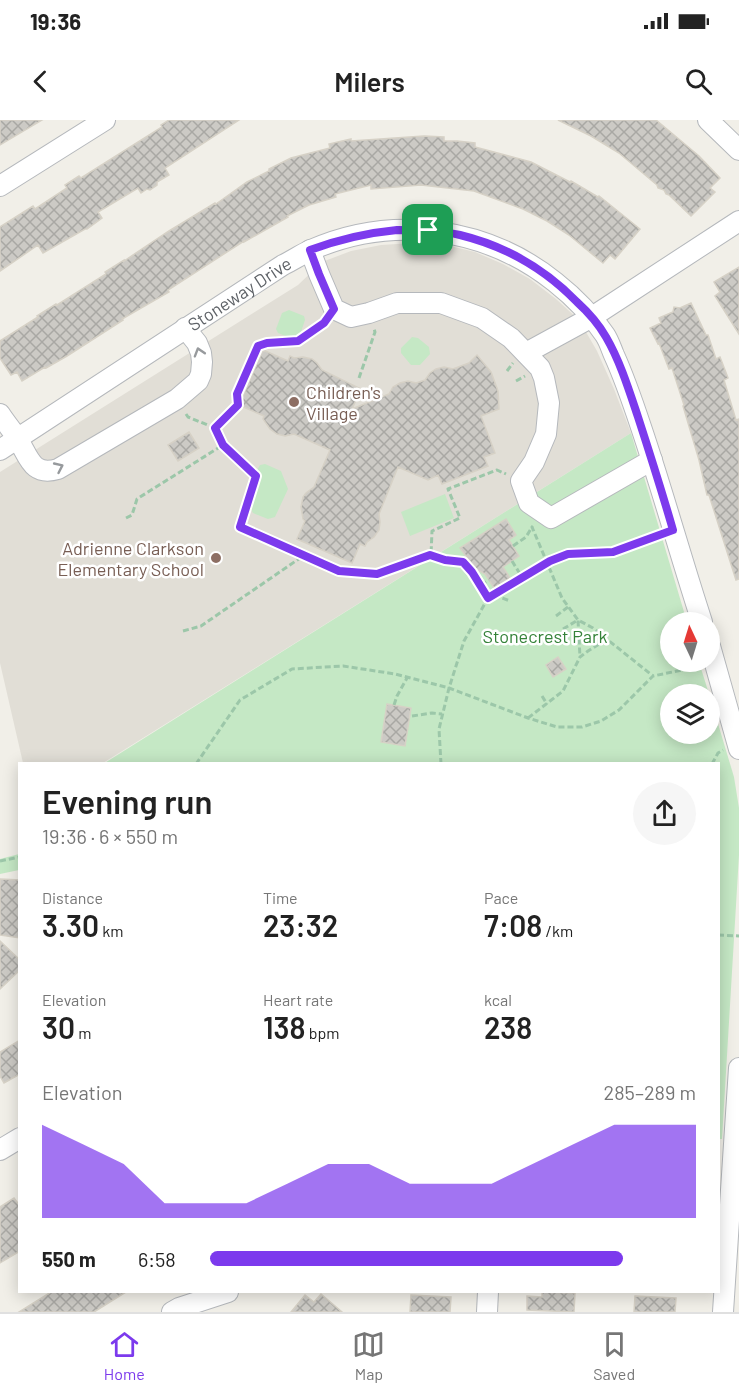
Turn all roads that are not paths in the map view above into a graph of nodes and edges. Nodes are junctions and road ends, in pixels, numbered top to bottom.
1 (105, 120) edge
2 (708, 120) edge
3 (739, 150) edge
4 (0, 186) edge
5 (739, 221) edge
6 (310, 250) junction
7 (592, 317) junction
8 (185, 328) junction
9 (526, 353) junction
10 (0, 414) edge
11 (18, 439) junction
12 (0, 450) edge
13 (652, 460) junction
14 (699, 612) edge
15 (719, 672) edge
16 (734, 709) edge
17 (739, 749) edge
18 (739, 1068) edge
19 (18, 1139) edge
20 (0, 1150) edge
21 (726, 1154) edge
22 (225, 1293) edge
23 (488, 1293) edge
24 (172, 1312) edge
25 (487, 1312) edge
26 (723, 1312) edge

1 - 4 street
2 - 3 street
5 - 7 street
6 - 7 street, Stoneway Drive
6 - 8 street, Stoneway Drive
6 - 9 street
7 - 9 street
7 - 13 street, Stoneway Drive
8 - 11 street, Stoneway Drive
11 -> 8 street
9 - 13 street
10 - 11 street
11 - 12 street, Stoneway Drive
13 - 14 street, Stoneway Drive
15 - 16 street
16 - 17 street
18 - 21 street
19 - 20 street
21 - 26 street
22 - 24 street
23 - 25 street

